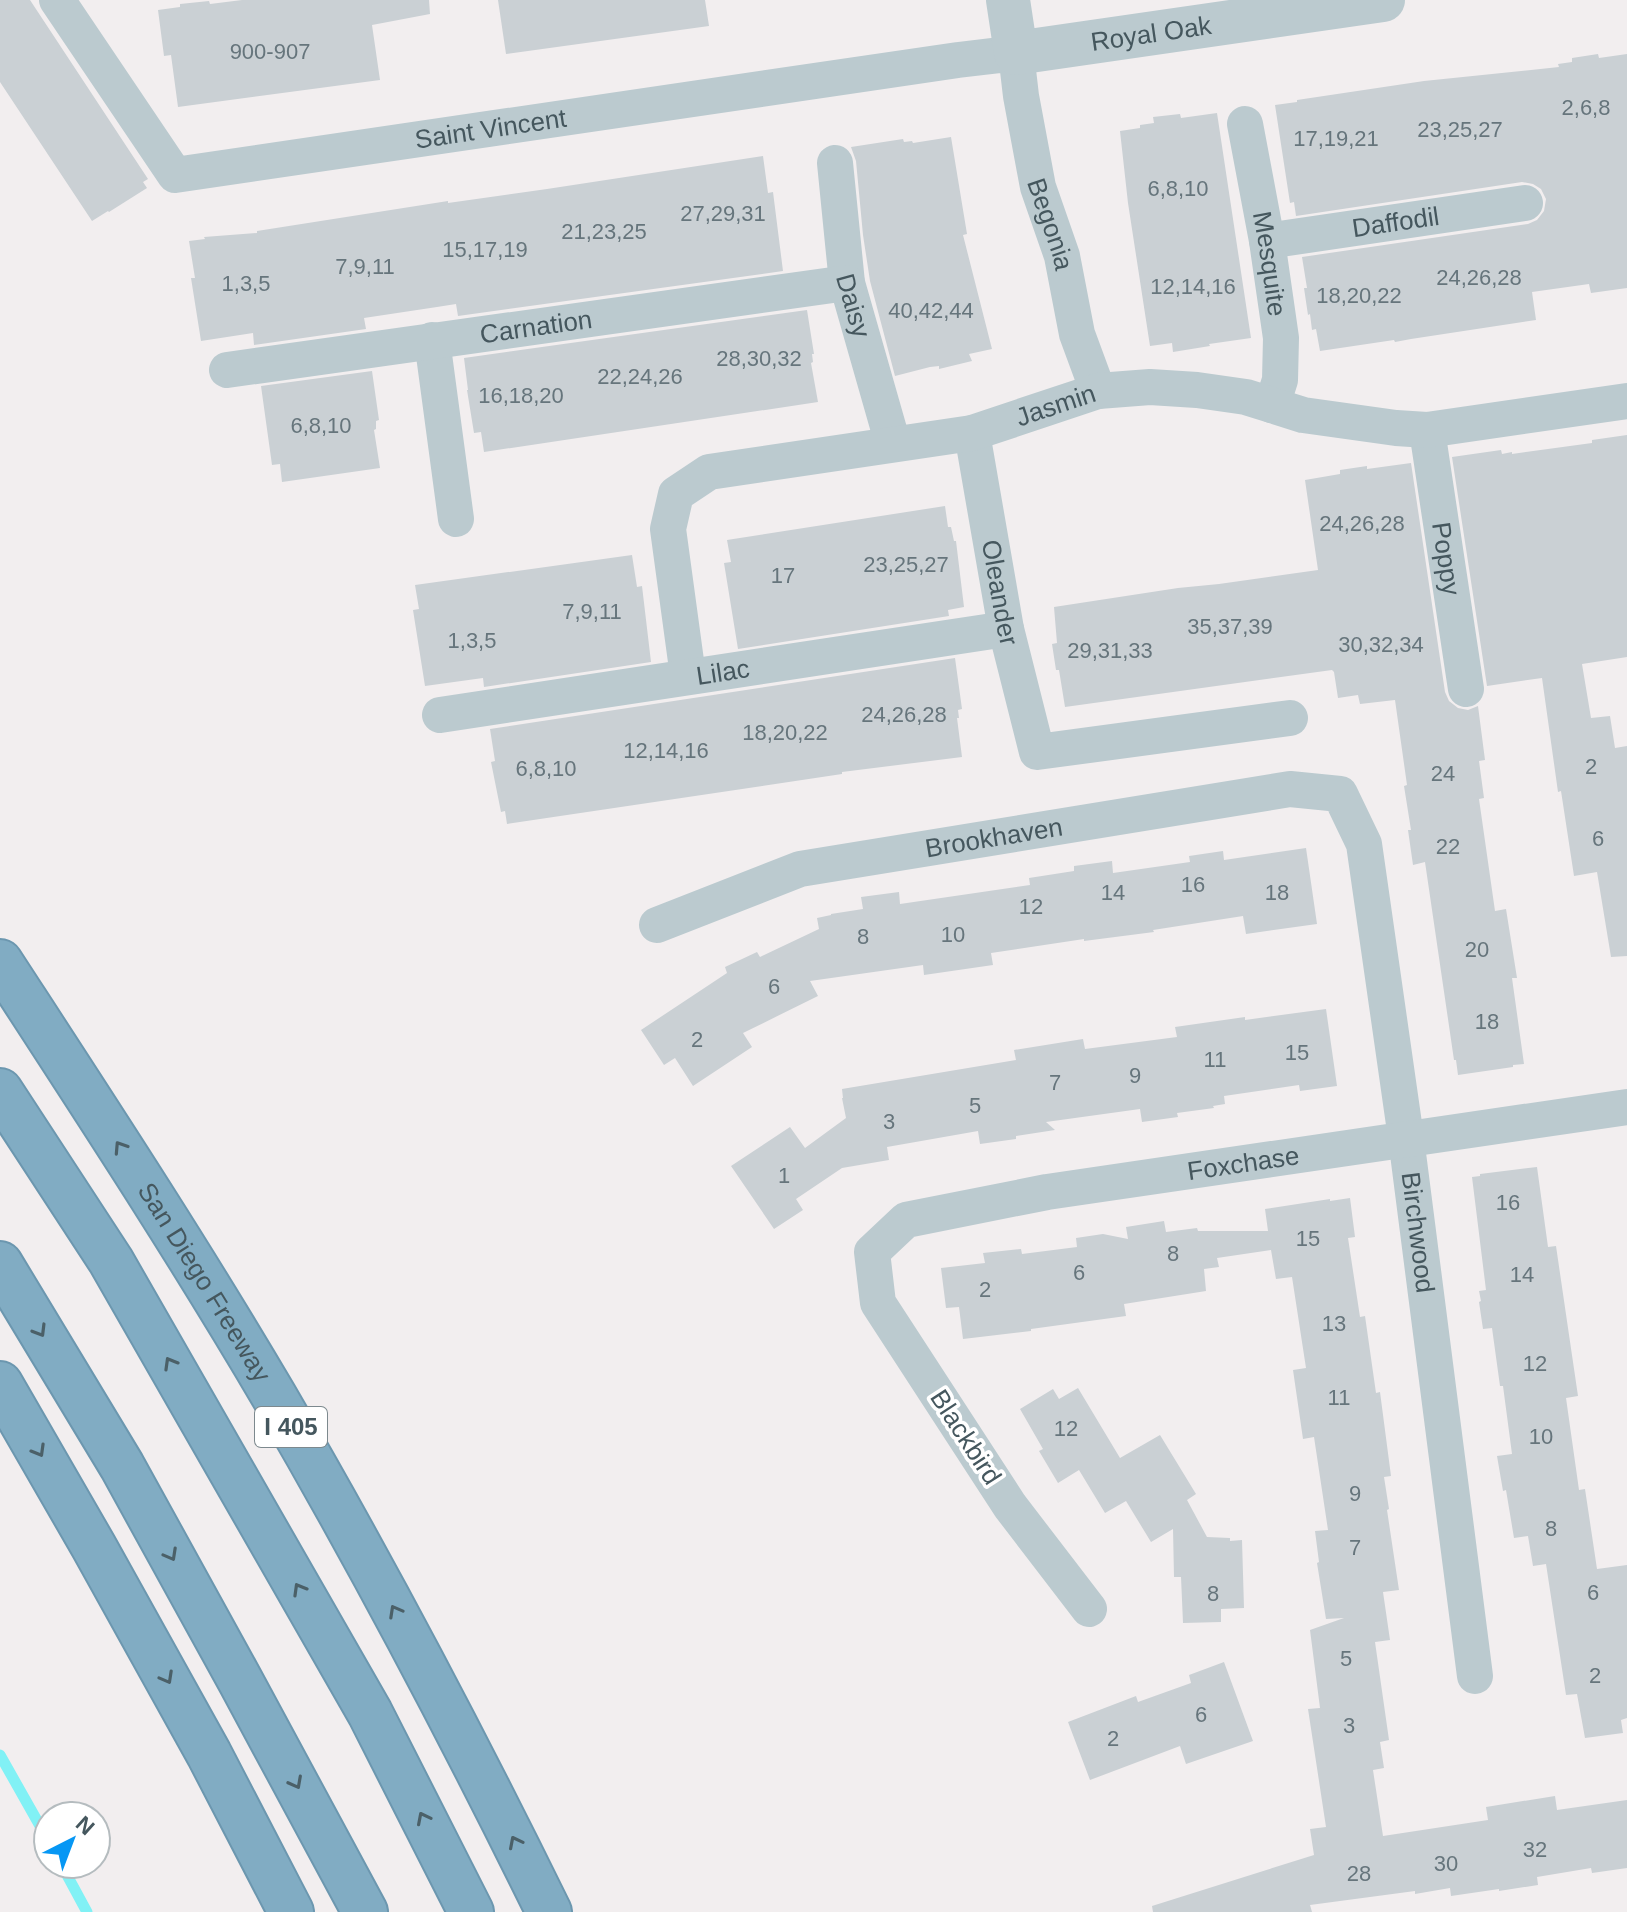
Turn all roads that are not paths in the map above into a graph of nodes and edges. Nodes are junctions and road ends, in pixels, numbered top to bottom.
1 (57, 0) edge
2 (1008, 0) edge
3 (1383, 0) edge
4 (1016, 53) junction
5 (1245, 124) dead end
6 (835, 163) dead end
7 (1525, 203) dead end
8 (1267, 241) junction
9 (847, 283) junction
10 (432, 340) junction
11 (227, 370) dead end
12 (1098, 391) junction
13 (1627, 401) edge
14 (1272, 405) junction
15 (1427, 430) junction
16 (972, 433) junction
17 (893, 444) junction
18 (456, 519) dead end
19 (1006, 629) junction
20 (688, 676) junction
21 (1466, 689) dead end
22 (440, 715) dead end
23 (1290, 718) dead end
24 (1340, 794) joint
25 (657, 925) dead end
26 (0, 962) edge
27 (0, 1091) edge
28 (1627, 1107) edge
29 (1406, 1138) junction
30 (872, 1252) joint
31 (0, 1264) edge
32 (0, 1384) edge
33 (1089, 1609) dead end
34 (1475, 1676) dead end
35 (291, 1912) edge
36 (365, 1912) edge
37 (471, 1912) edge
38 (549, 1912) edge

1 - 4 street, Saint Vincent
2 - 4 street
3 - 4 street, Royal Oak
4 - 12 street, Begonia
5 - 8 street, Mesquite
6 - 9 street, Daisy
7 - 8 street, Daffodil
8 - 14 street, Mesquite
9 - 10 street, Carnation
9 - 17 street, Daisy
10 - 11 street, Carnation
10 - 18 street
12 - 14 street, Jasmin
12 - 16 street, Jasmin
13 - 15 street, Jasmin
14 - 15 street, Jasmin
15 - 21 street, Poppy
16 - 17 street, Jasmin
16 - 19 street, Oleander
17 - 20 street, Jasmin
19 - 20 street, Lilac
19 - 23 street, Oleander
20 - 22 street, Lilac
24 - 25 street, Brookhaven
24 - 29 street, Birchwood
38 -> 26 highway, San Diego Freeway / I 405
37 -> 27 highway
28 - 29 street, Foxchase
29 - 30 street, Foxchase
29 - 34 street, Birchwood
30 - 33 street, Blackbird
31 -> 36 highway
32 -> 35 highway

